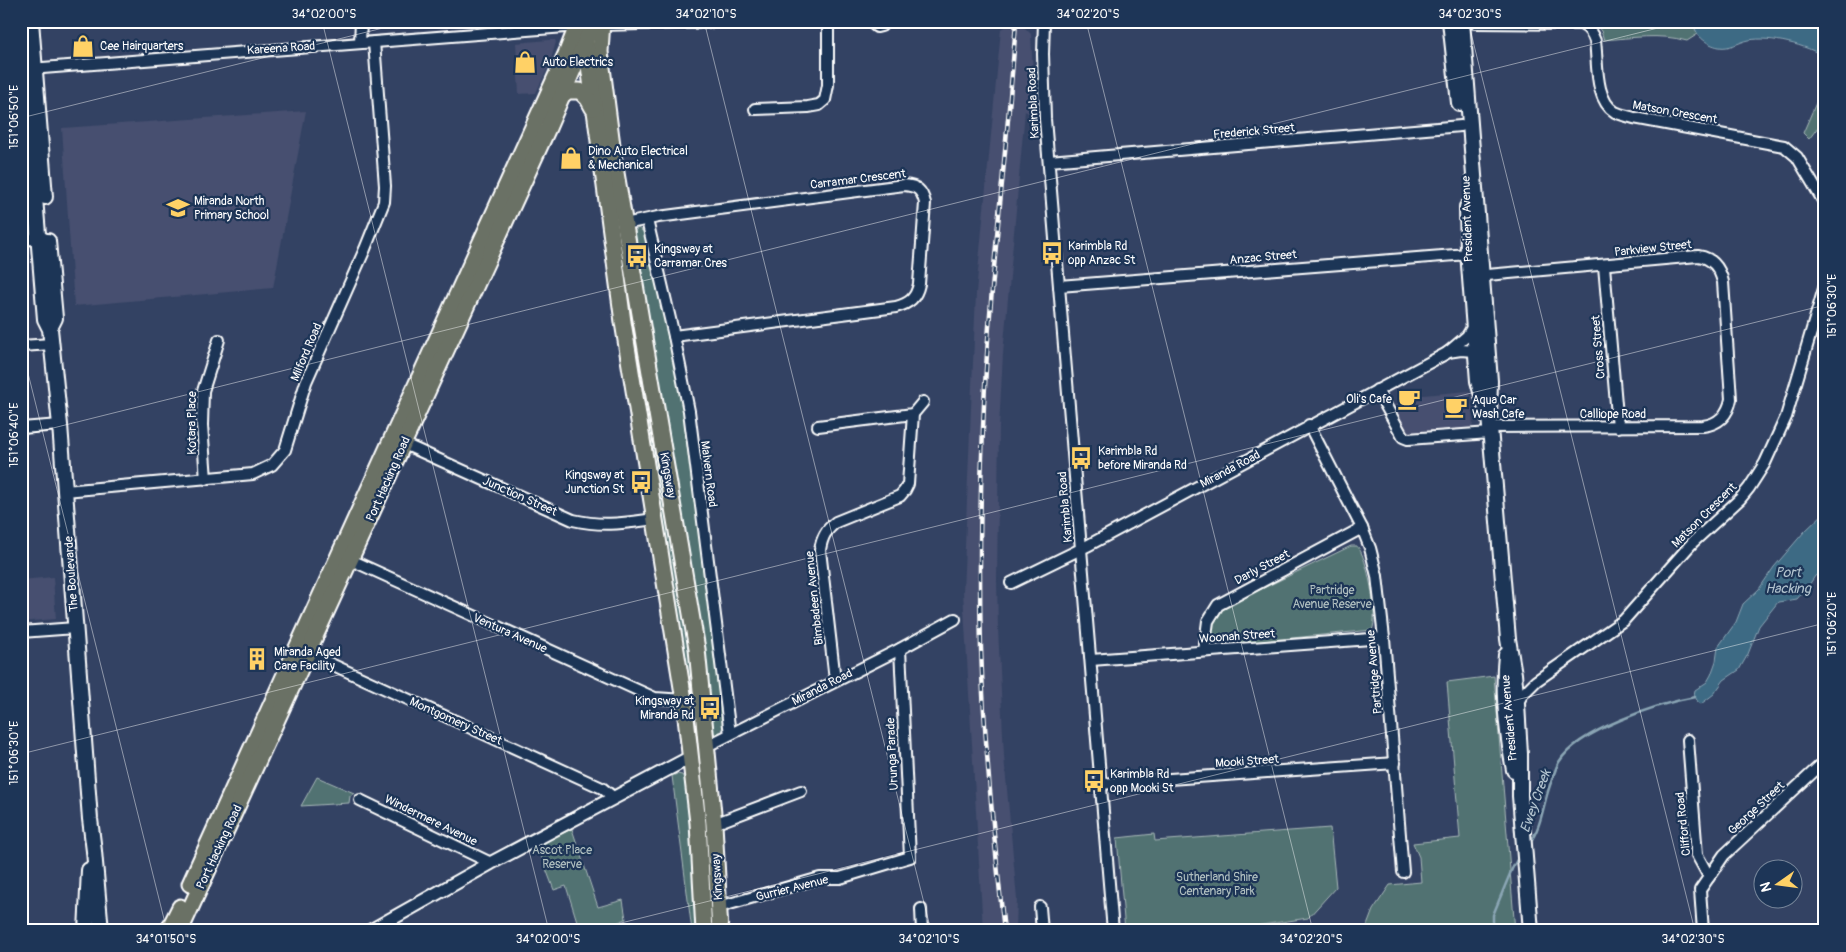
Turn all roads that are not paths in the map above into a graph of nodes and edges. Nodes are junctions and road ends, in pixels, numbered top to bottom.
1 (31, 21) edge
2 (361, 21) edge
3 (720, 21) edge
4 (828, 21) edge
5 (871, 21) edge
6 (884, 21) edge
7 (1044, 21) edge
8 (1450, 21) edge
9 (1463, 21) edge
10 (589, 25) edge
11 (21, 28) edge
12 (360, 42) junction
13 (374, 42) junction
14 (27, 69) edge
15 (560, 97) junction
16 (755, 109) dead end
17 (595, 114) junction
18 (1461, 126) junction
19 (1048, 160) junction
20 (1825, 204) edge
21 (647, 220) junction
22 (625, 224) junction
23 (609, 227) junction
24 (43, 238) junction
25 (21, 240) edge
26 (1468, 254) junction
27 (1604, 266) junction
28 (1481, 275) junction
29 (1825, 285) edge
30 (1060, 286) junction
31 (1478, 305) junction
32 (1473, 326) junction
33 (674, 336) junction
34 (219, 340) dead end
35 (52, 344) junction
36 (21, 346) edge
37 (1475, 351) junction
38 (1447, 352) junction
39 (1378, 390) junction
40 (923, 402) dead end
41 (1728, 409) joint
42 (913, 414) junction
43 (60, 425) junction
44 (1309, 425) junction
45 (818, 426) dead end
46 (1490, 426) junction
47 (1618, 427) junction
48 (21, 428) edge
49 (398, 441) junction
50 (206, 479) junction
51 (65, 491) junction
52 (655, 519) junction
53 (1362, 528) junction
54 (1081, 549) junction
55 (345, 558) junction
56 (1012, 582) dead end
57 (955, 619) dead end
58 (75, 628) junction
59 (21, 632) edge
60 (1384, 638) junction
61 (1508, 639) junction
62 (900, 649) junction
63 (302, 651) junction
64 (1204, 651) junction
65 (1091, 660) junction
66 (1514, 674) junction
67 (835, 680) junction
68 (1536, 681) junction
69 (684, 700) junction
70 (1517, 704) junction
71 (730, 734) junction
72 (1688, 740) dead end
73 (707, 746) junction
74 (691, 757) junction
75 (1825, 761) edge
76 (1395, 763) junction
77 (1100, 784) junction
78 (801, 791) dead end
79 (1520, 796) junction
80 (613, 797) junction
81 (360, 800) dead end
82 (90, 819) junction
83 (714, 824) junction
84 (910, 858) joint
85 (491, 863) junction
86 (1404, 872) dead end
87 (1709, 877) junction
88 (719, 907) junction
89 (1040, 907) dead end
90 (921, 909) dead end
91 (703, 911) junction
92 (86, 931) edge
93 (100, 931) edge
94 (168, 931) edge
95 (180, 931) edge
96 (370, 931) edge
97 (704, 931) edge
98 (720, 931) edge
99 (922, 931) edge
100 (1042, 931) edge
101 (1112, 931) edge
102 (1531, 931) edge
103 (1703, 931) edge

1 - 14 main road, The Boulevarde
2 - 12 street
3 - 10 street, Kareena Road
4 - 16 street
5 - 6 street
7 - 19 street, Karimbla Road
8 - 18 main road, President Avenue
9 - 20 street, Matson Crescent
9 - 28 main road, President Avenue
10 - 13 street, Kareena Road
10 - 15 main road, Port Hacking Road
10 - 17 main road, Kingsway
10 - 22 main road, Kingsway
10 - 49 main road, Port Hacking Road
11 - 14 main road, The Boulevarde
12 - 13 street, Kareena Road
12 - 14 street, Kareena Road
13 - 50 street, Milford Road
14 - 24 main road, The Boulevarde
15 - 17 main road
15 - 49 main road, Port Hacking Road
17 - 23 main road, Kingsway
18 - 19 street, Frederick Street
18 - 26 main road, President Avenue
19 - 30 street, Karimbla Road
21 - 22 street, Carramar Crescent
21 - 33 street, Malvern Road
21 - 33 street, Carramar Crescent
22 - 23 main road
22 - 73 main road, Kingsway
23 - 52 main road, Kingsway
24 - 25 street
24 - 35 main road, The Boulevarde
26 - 30 street, Anzac Street
26 - 31 main road, President Avenue
27 - 28 street, Parkview Street
27 - 41 street, Parkview Street
27 - 47 street, Cross Street
28 - 31 main road, President Avenue
29 - 68 street, Matson Crescent
30 - 54 street, Karimbla Road
31 - 32 main road, President Avenue
31 - 37 street
31 - 46 main road, President Avenue
32 - 37 main road, President Avenue
32 - 38 street, Miranda Road
33 - 71 street, Malvern Road
34 - 50 street, Kotara Place
35 - 36 street
35 - 43 main road, The Boulevarde
37 - 38 street, Miranda Road
37 - 46 main road, President Avenue
38 - 39 street, Miranda Road
39 - 44 street, Miranda Road
39 - 46 street, Calliope Road
40 - 42 street
41 - 47 street, Calliope Road
42 - 45 street
42 - 67 street, Bimbadeen Avenue
43 - 48 street
43 - 51 main road, The Boulevarde
44 - 53 street, Partridge Avenue
44 - 54 street, Miranda Road
46 - 47 street, Calliope Road
46 - 61 main road, President Avenue
49 - 52 street, Junction Street
49 - 55 main road, Port Hacking Road
50 - 51 street, Milford Road
51 - 58 main road, The Boulevarde
52 - 69 main road, Kingsway
53 - 60 street, Partridge Avenue
53 - 64 street, Darly Street
54 - 56 street, Miranda Road
54 - 65 street, Karimbla Road
55 - 63 main road, Port Hacking Road
55 - 69 street, Ventura Avenue
57 - 62 street, Miranda Road
58 - 59 street
58 - 82 main road, The Boulevarde
60 - 64 street, Woonah Street
60 - 76 street, Partridge Avenue
61 - 66 main road, President Avenue
61 - 79 main road, President Avenue
62 - 67 street, Miranda Road
62 - 84 street, Urunga Parade
63 - 80 street, Montgomery Street
63 - 94 main road, Port Hacking Road
63 - 95 main road, Port Hacking Road
64 - 65 street, Woonah Street
65 - 77 street, Karimbla Road
66 - 68 street
66 - 70 main road, President Avenue
67 - 71 street, Miranda Road
68 - 70 street, Matson Crescent
69 - 74 main road, Kingsway
70 - 79 main road, President Avenue
71 - 73 street, Miranda Road
72 - 87 street, Clifford Road
73 - 74 main road, Miranda Road
73 - 83 main road, Kingsway
74 - 80 street
74 - 91 main road, Kingsway
75 - 87 street, George Street
76 - 77 street, Mooki Street
76 - 86 street, Partridge Avenue
77 - 101 street, Karimbla Road
78 - 83 street
79 - 102 main road, President Avenue
80 - 85 street
81 - 85 street, Windermere Avenue
82 - 92 main road, The Boulevarde
82 - 93 main road, The Boulevarde
83 - 88 main road, Kingsway
84 - 88 street, Gurrier Avenue
85 - 96 street
87 - 103 street
88 - 91 main road, Gurrier Avenue
88 - 98 main road, Kingsway
89 - 100 street
90 - 99 street
91 - 97 main road, Kingsway

